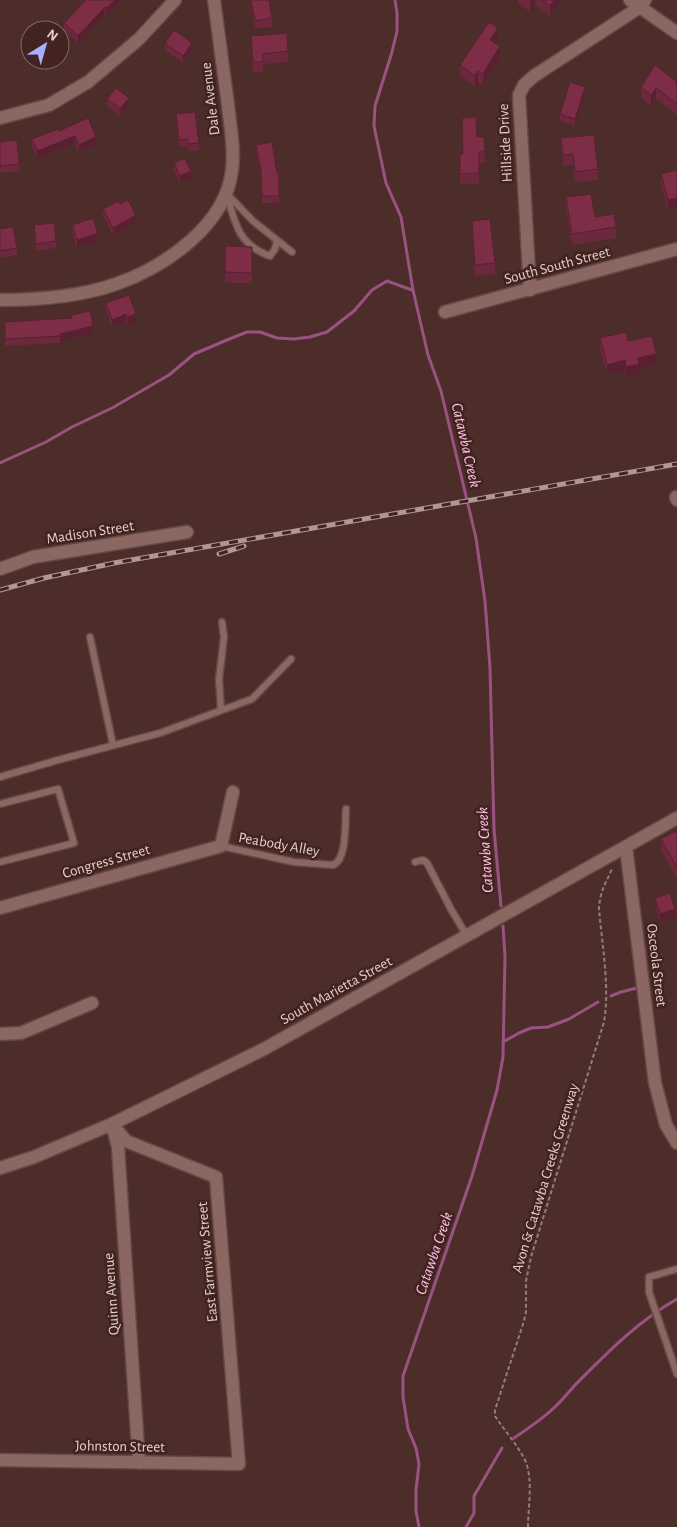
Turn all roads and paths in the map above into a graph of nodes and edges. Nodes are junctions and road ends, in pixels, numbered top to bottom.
1 (175, 0) edge
2 (214, 0) edge
3 (639, 2) edge
4 (677, 33) edge
5 (0, 118) edge
6 (227, 194) junction
7 (276, 240) junction
8 (677, 249) edge
9 (292, 252) dead end
10 (530, 290) junction
11 (0, 300) edge
12 (445, 312) dead end
13 (187, 532) dead end
14 (0, 569) edge
15 (222, 622) dead end
16 (90, 637) dead end
17 (291, 659) dead end
18 (221, 710) junction
19 (113, 745) junction
20 (0, 777) edge
21 (233, 792) dead end
22 (0, 804) edge
23 (346, 809) dead end
24 (677, 818) edge
25 (221, 846) junction
26 (626, 847) junction
27 (609, 857) junction
28 (0, 862) edge
29 (415, 862) dead end
30 (0, 908) edge
31 (467, 936) junction
32 (92, 1003) dead end
33 (0, 1034) edge
34 (112, 1124) junction
35 (677, 1143) edge
36 (0, 1168) edge
37 (677, 1269) edge
38 (677, 1374) edge
39 (0, 1460) edge
40 (139, 1463) junction
41 (239, 1464) joint
42 (528, 1527) edge

1 - 5 street
2 - 6 street, Dale Avenue
3 - 4 street
3 - 10 street, Hillside Drive
6 - 7 lane
6 - 7 lane
6 - 11 street, Dale Avenue
7 - 9 lane
8 - 10 street, South South Street
10 - 12 street, South South Street
13 - 14 street, Madison Street
15 - 18 lane
16 - 19 lane
17 - 18 lane
18 - 19 lane
19 - 20 lane
21 - 25 street
22 - 28 lane
23 - 25 lane, Peabody Alley
24 - 26 street, South Marietta Street
25 - 30 street, Congress Street
26 - 27 street, South Marietta Street
26 - 35 street, Osceola Street
27 - 31 street, South Marietta Street
27 - 42 path, Avon & Catawba Creeks Greenway
29 - 31 lane
31 - 34 street, South Marietta Street
32 - 33 street
34 - 36 street, South Marietta Street
34 - 40 street, Quinn Avenue
34 - 41 street, East Farmview Street
37 - 38 lane
39 - 40 street, Johnston Street
40 - 41 street, Johnston Street

